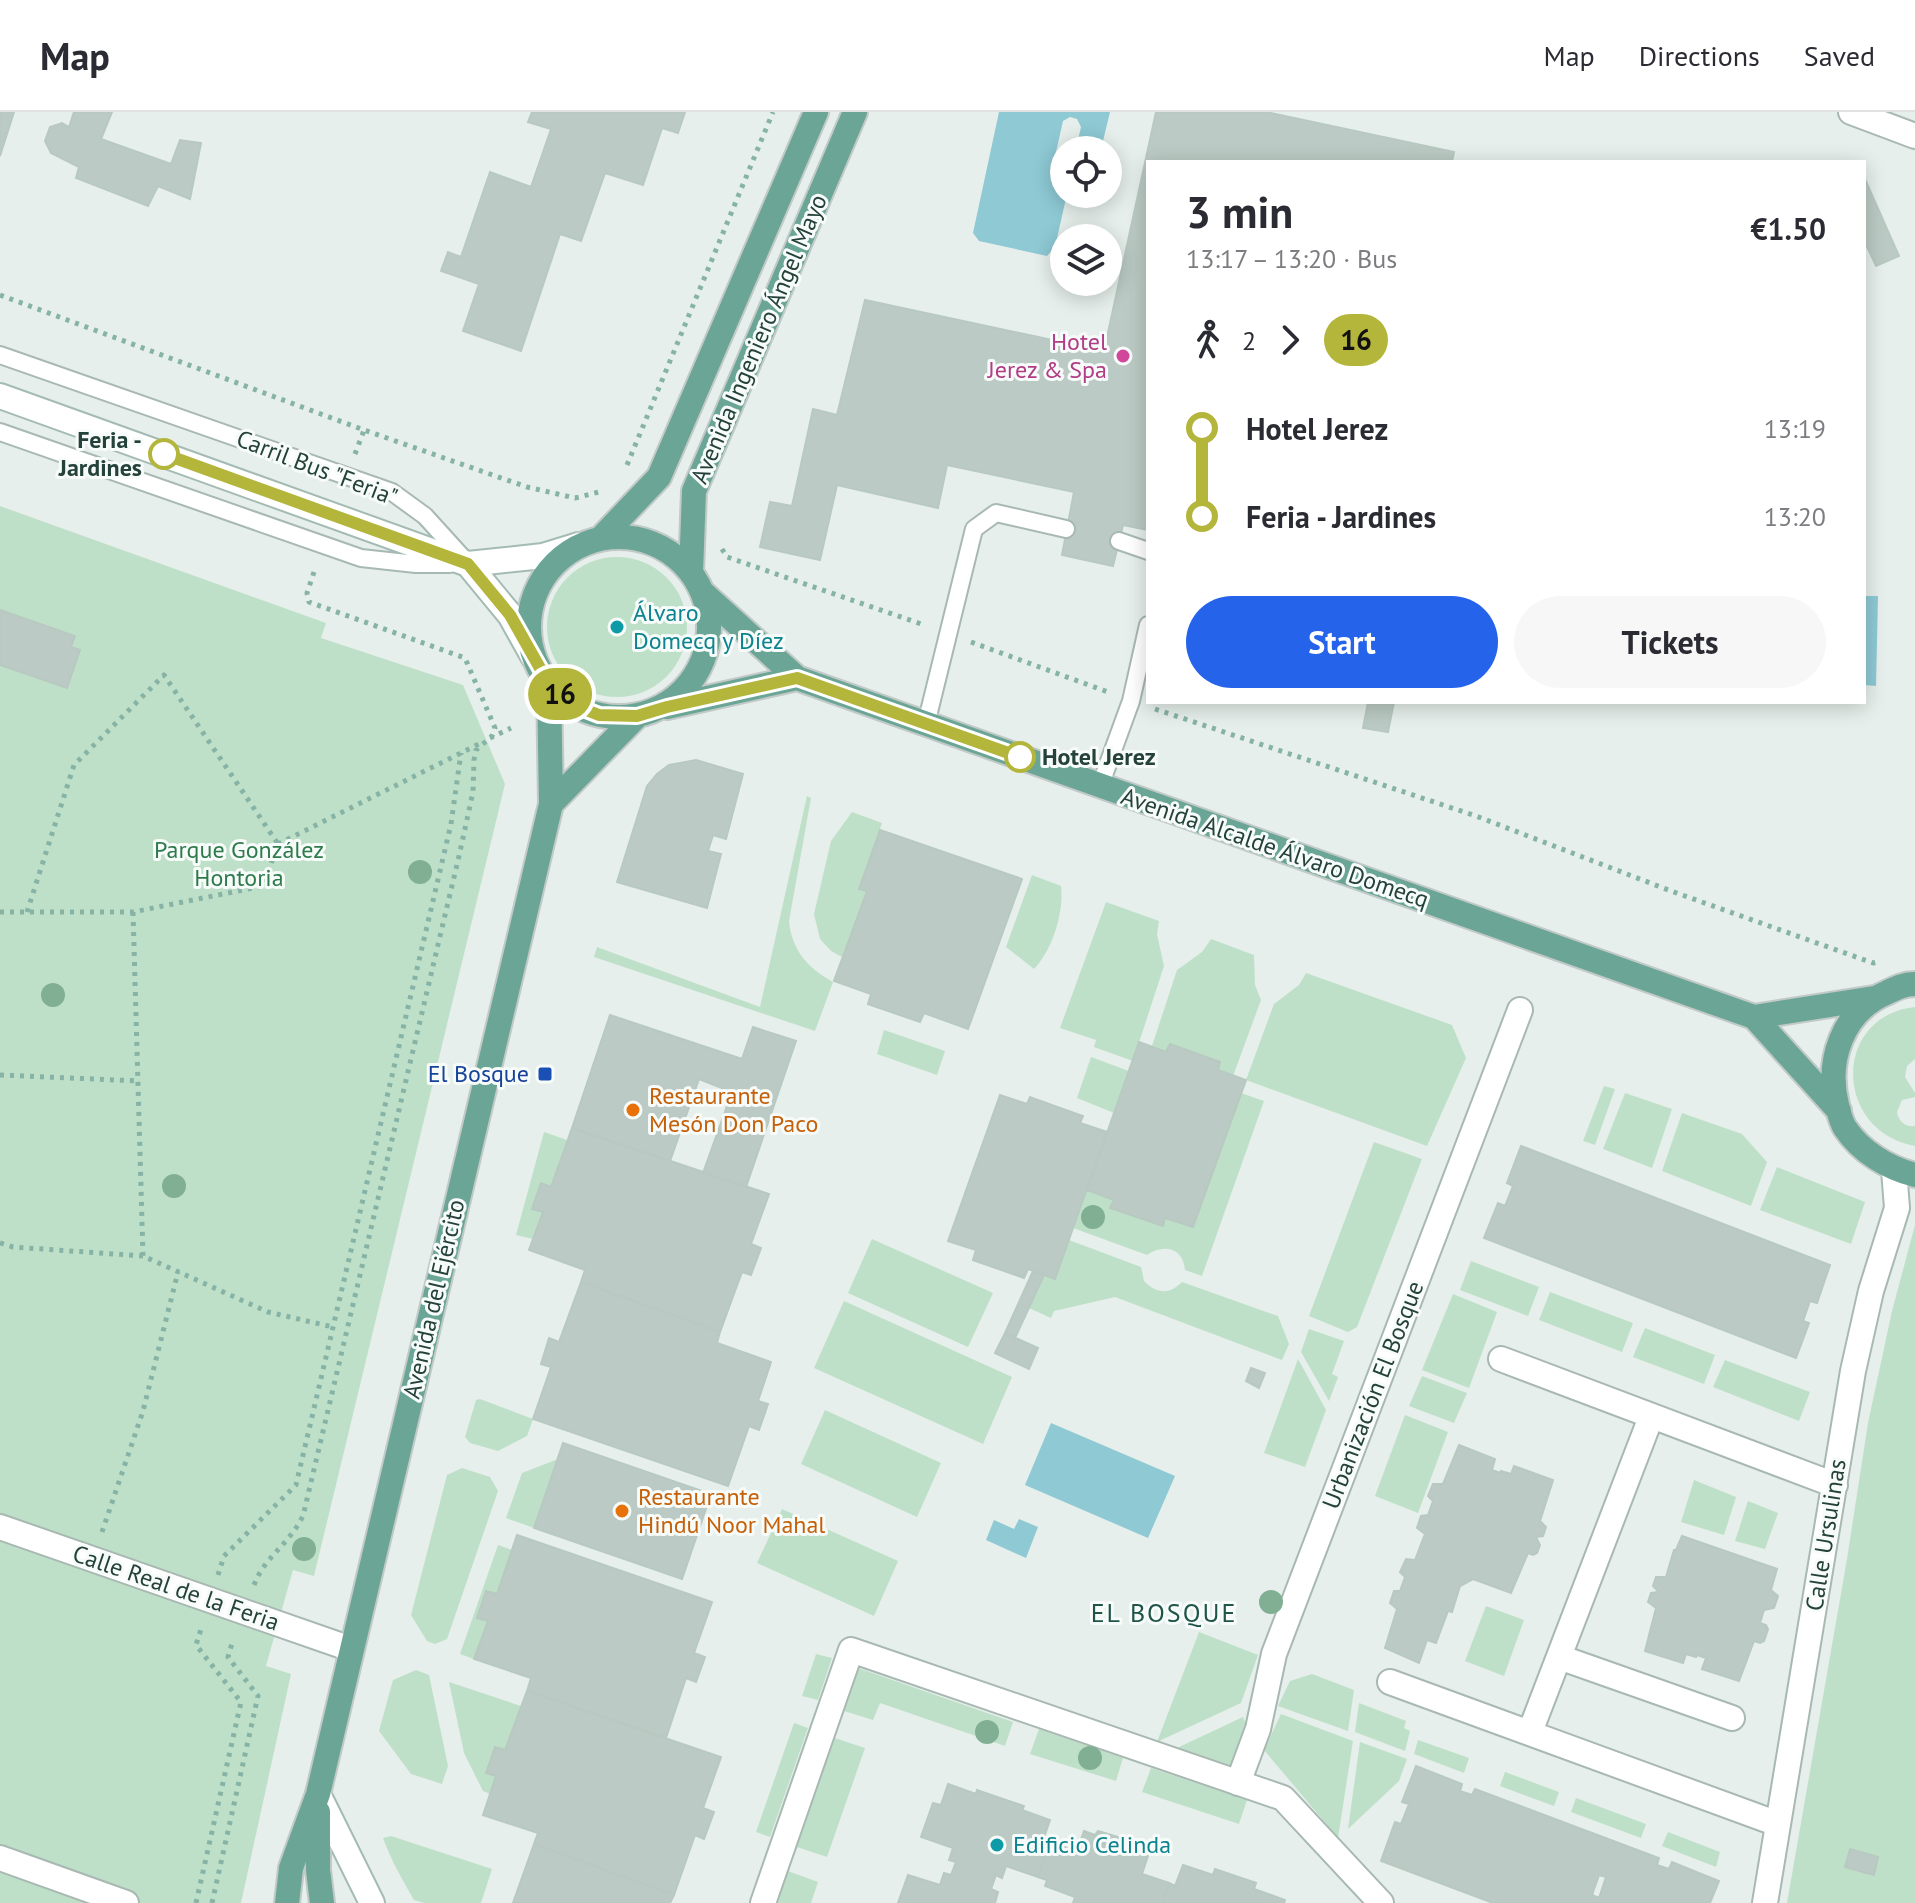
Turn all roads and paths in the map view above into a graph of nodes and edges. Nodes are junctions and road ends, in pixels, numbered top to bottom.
1 (773, 112) edge
2 (816, 112) edge
3 (855, 112) edge
4 (1851, 112) edge
5 (1915, 136) edge
6 (0, 295) edge
7 (0, 355) edge
8 (0, 396) edge
9 (0, 432) edge
10 (627, 465) junction
11 (638, 469) dead end
12 (623, 476) dead end
13 (604, 491) dead end
14 (1066, 529) dead end
15 (603, 536) junction
16 (719, 541) dead end
17 (1119, 541) dead end
18 (579, 545) junction
19 (1146, 550) edge
20 (318, 559) dead end
21 (468, 564) junction
22 (697, 583) junction
23 (949, 634) junction
24 (1146, 634) edge
25 (534, 658) junction
26 (797, 678) junction
27 (549, 684) junction
28 (1131, 701) junction
29 (667, 707) junction
30 (637, 716) junction
31 (926, 724) junction
32 (511, 728) dead end
33 (487, 740) junction
34 (461, 753) junction
35 (1100, 786) junction
36 (551, 804) junction
37 (278, 844) junction
38 (0, 912) edge
39 (27, 912) junction
40 (133, 912) junction
41 (1884, 960) dead end
42 (1915, 984) edge
43 (1874, 998) junction
44 (1520, 1010) dead end
45 (1754, 1017) junction
46 (0, 1075) edge
47 (140, 1081) junction
48 (1839, 1111) junction
49 (1905, 1172) edge
50 (0, 1243) edge
51 (143, 1256) junction
52 (178, 1272) junction
53 (333, 1327) junction
54 (1501, 1359) dead end
55 (1651, 1417) junction
56 (1835, 1485) junction
57 (0, 1527) edge
58 (92, 1559) junction
59 (210, 1600) junction
60 (243, 1612) junction
61 (351, 1649) junction
62 (1559, 1657) junction
63 (1390, 1682) dead end
64 (1732, 1718) dead end
65 (1530, 1732) junction
66 (1238, 1783) junction
67 (318, 1794) junction
68 (1778, 1824) junction
69 (0, 1858) edge
70 (126, 1903) edge
71 (196, 1903) edge
72 (212, 1903) edge
73 (287, 1903) edge
74 (322, 1903) edge
75 (372, 1903) edge
76 (763, 1903) edge
77 (1381, 1903) edge
78 (1765, 1903) edge

1 - 10 path
2 - 15 main road, Avenida Ingeniero Ángel Mayo
3 - 22 main road, Avenida Ingeniero Ángel Mayo
4 - 5 street
6 - 13 path
7 - 21 lane, Carril Bus "Feria"
8 - 21 street
9 - 21 lane
10 - 11 path
10 - 12 path
14 - 23 lane
15 - 18 main road
15 - 22 main road
16 - 23 path
17 - 19 lane
18 - 21 street
18 - 25 main road
20 - 33 path
21 - 25 street
22 - 26 main road, Avenida Alcalde Álvaro Domecq
22 - 29 main road
23 - 28 path
23 - 31 lane
24 - 28 lane
25 - 27 main road
26 - 29 main road
26 - 31 main road, Avenida Alcalde Álvaro Domecq
27 - 30 main road
27 - 36 main road, Avenida del Ejército
28 - 35 lane
28 - 41 path
29 - 30 main road
30 - 36 main road
31 - 35 main road, Avenida Alcalde Álvaro Domecq
32 - 33 path
33 - 34 path
33 - 60 path
34 - 37 path
34 - 53 path
35 - 45 main road, Avenida Alcalde Álvaro Domecq
36 - 61 main road, Avenida del Ejército
37 - 39 path
37 - 40 path
38 - 39 path
39 - 40 path
40 - 47 path
42 - 43 main road
43 - 45 main road, Avenida Alcalde Álvaro Domecq
43 - 48 main road
44 - 66 street, Urbanización El Bosque
45 - 48 main road, Avenida Alcalde Álvaro Domecq
46 - 47 path
47 - 51 path
48 - 49 main road, Avenida Alcalde Álvaro Domecq
49 - 56 street, Calle Ursulinas
50 - 51 path
51 - 52 path
52 - 53 path
52 - 58 path
53 - 59 path
54 - 55 street
55 - 56 street
55 - 62 street
56 - 68 street, Calle Ursulinas
57 - 58 street, Calle Real de la Feria
58 - 59 street, Calle Real de la Feria
59 - 60 street, Calle Real de la Feria
59 - 71 path
60 - 61 street, Calle Real de la Feria
60 - 72 path
61 - 67 main road, Avenida del Ejército
62 - 64 street
62 - 65 street
63 - 65 street
65 - 68 street
66 - 76 street
66 - 77 street
67 - 73 main road, Avenida del Ejército
67 - 74 main road, Avenida del Ejército
67 - 75 street
68 - 78 street, Calle Ursulinas
69 - 70 street

